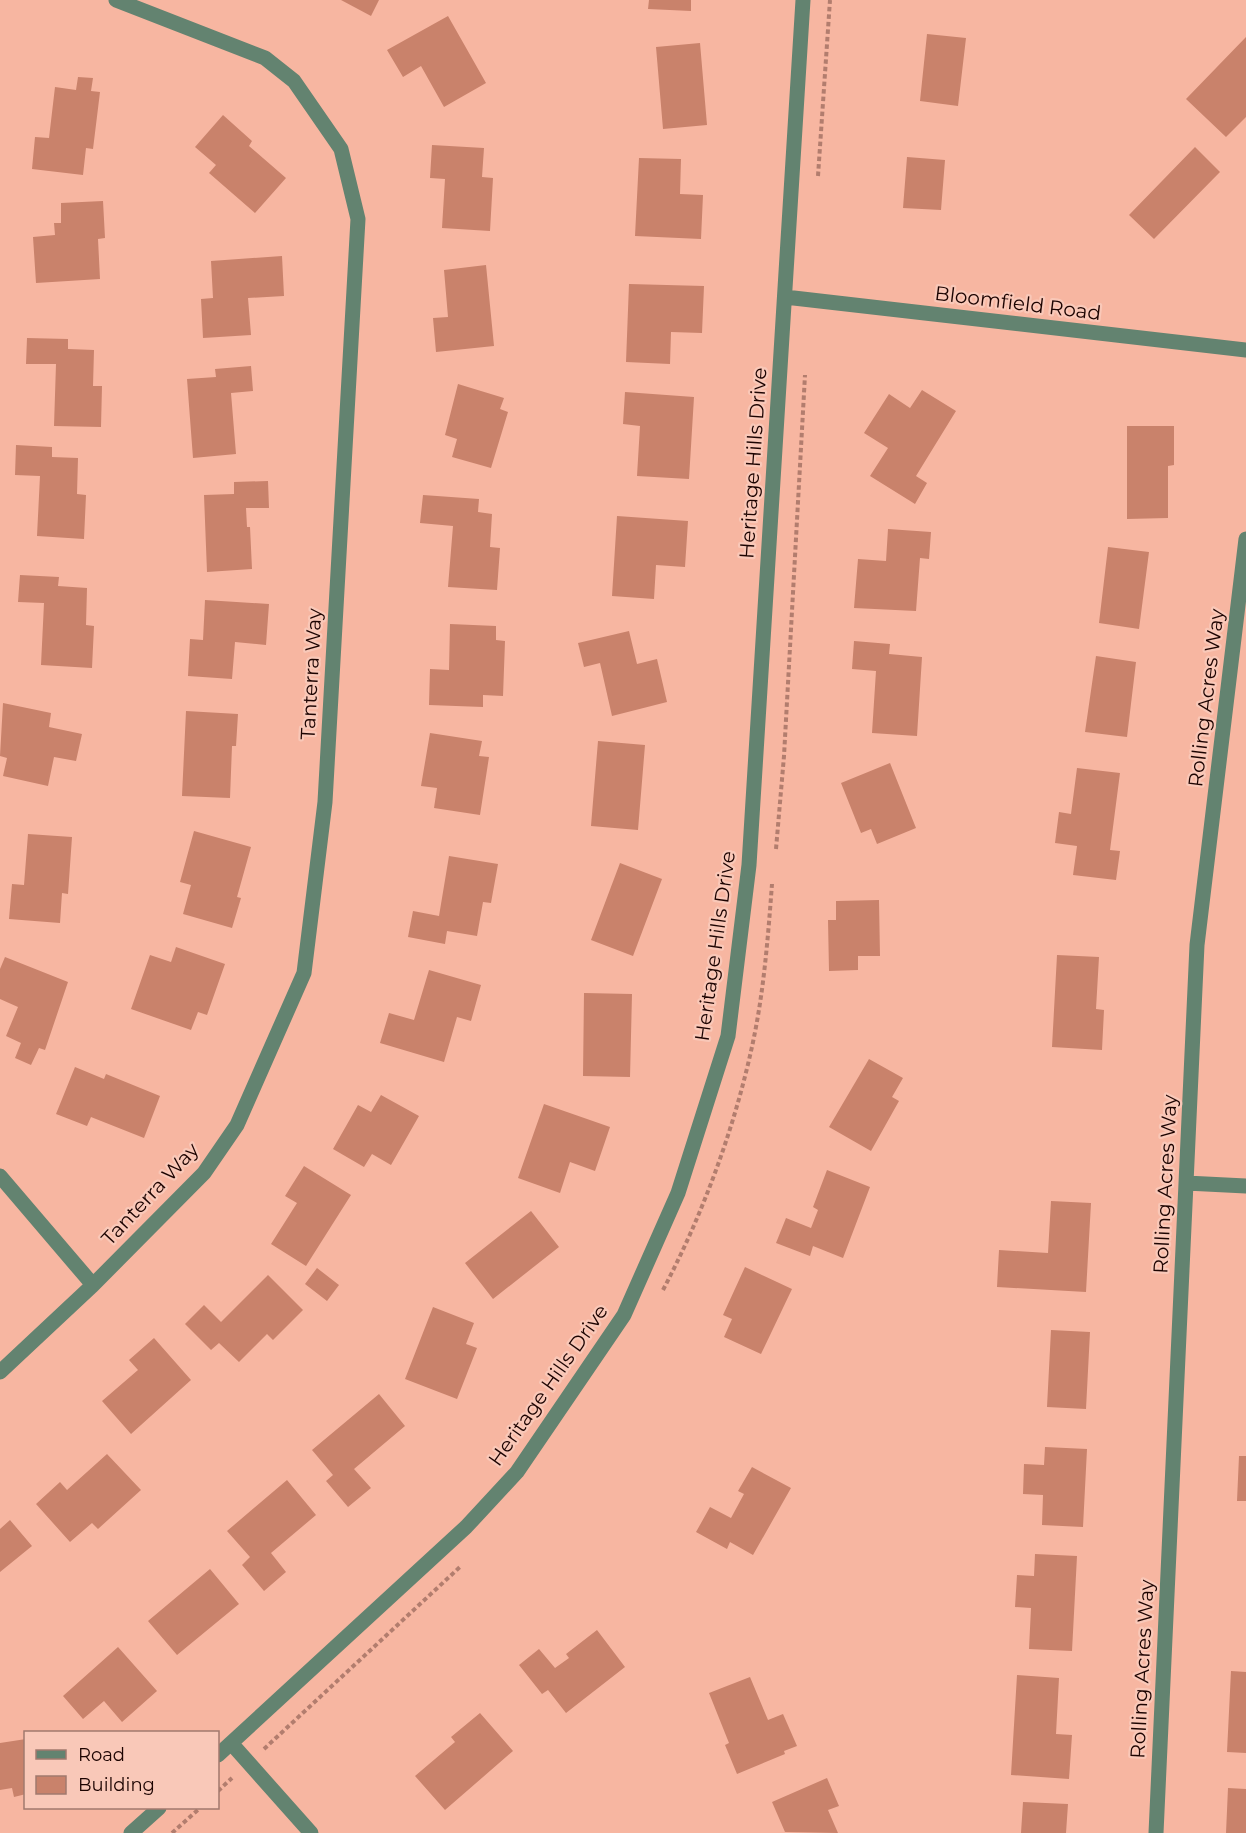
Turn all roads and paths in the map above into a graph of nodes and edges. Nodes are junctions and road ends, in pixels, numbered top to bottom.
1 (116, 0) edge
2 (803, 0) edge
3 (830, 0) edge
4 (817, 184) dead end
5 (784, 297) junction
6 (1246, 350) edge
7 (806, 370) dead end
8 (1246, 539) edge
9 (775, 859) dead end
10 (772, 882) dead end
11 (0, 1176) edge
12 (1186, 1183) junction
13 (1246, 1186) edge
14 (93, 1285) junction
15 (662, 1291) dead end
16 (0, 1372) edge
17 (466, 1562) dead end
18 (231, 1743) junction
19 (219, 1754) edge
20 (249, 1763) junction
21 (219, 1790) edge
22 (158, 1809) edge
23 (199, 1809) edge
24 (131, 1833) edge
25 (172, 1833) edge
26 (311, 1833) edge
27 (1156, 1833) edge

1 - 14 street, Tanterra Way
2 - 5 street, Heritage Hills Drive
3 - 4 path
5 - 6 street, Bloomfield Road
5 - 18 street, Heritage Hills Drive
7 - 9 path
8 - 12 street, Rolling Acres Way
10 - 15 path
11 - 14 street
12 - 13 street
12 - 27 street, Rolling Acres Way
14 - 16 street, Tanterra Way
17 - 20 path
18 - 19 street, Heritage Hills Drive
18 - 20 street
20 - 21 path
20 - 26 street
22 - 24 street
23 - 25 path

